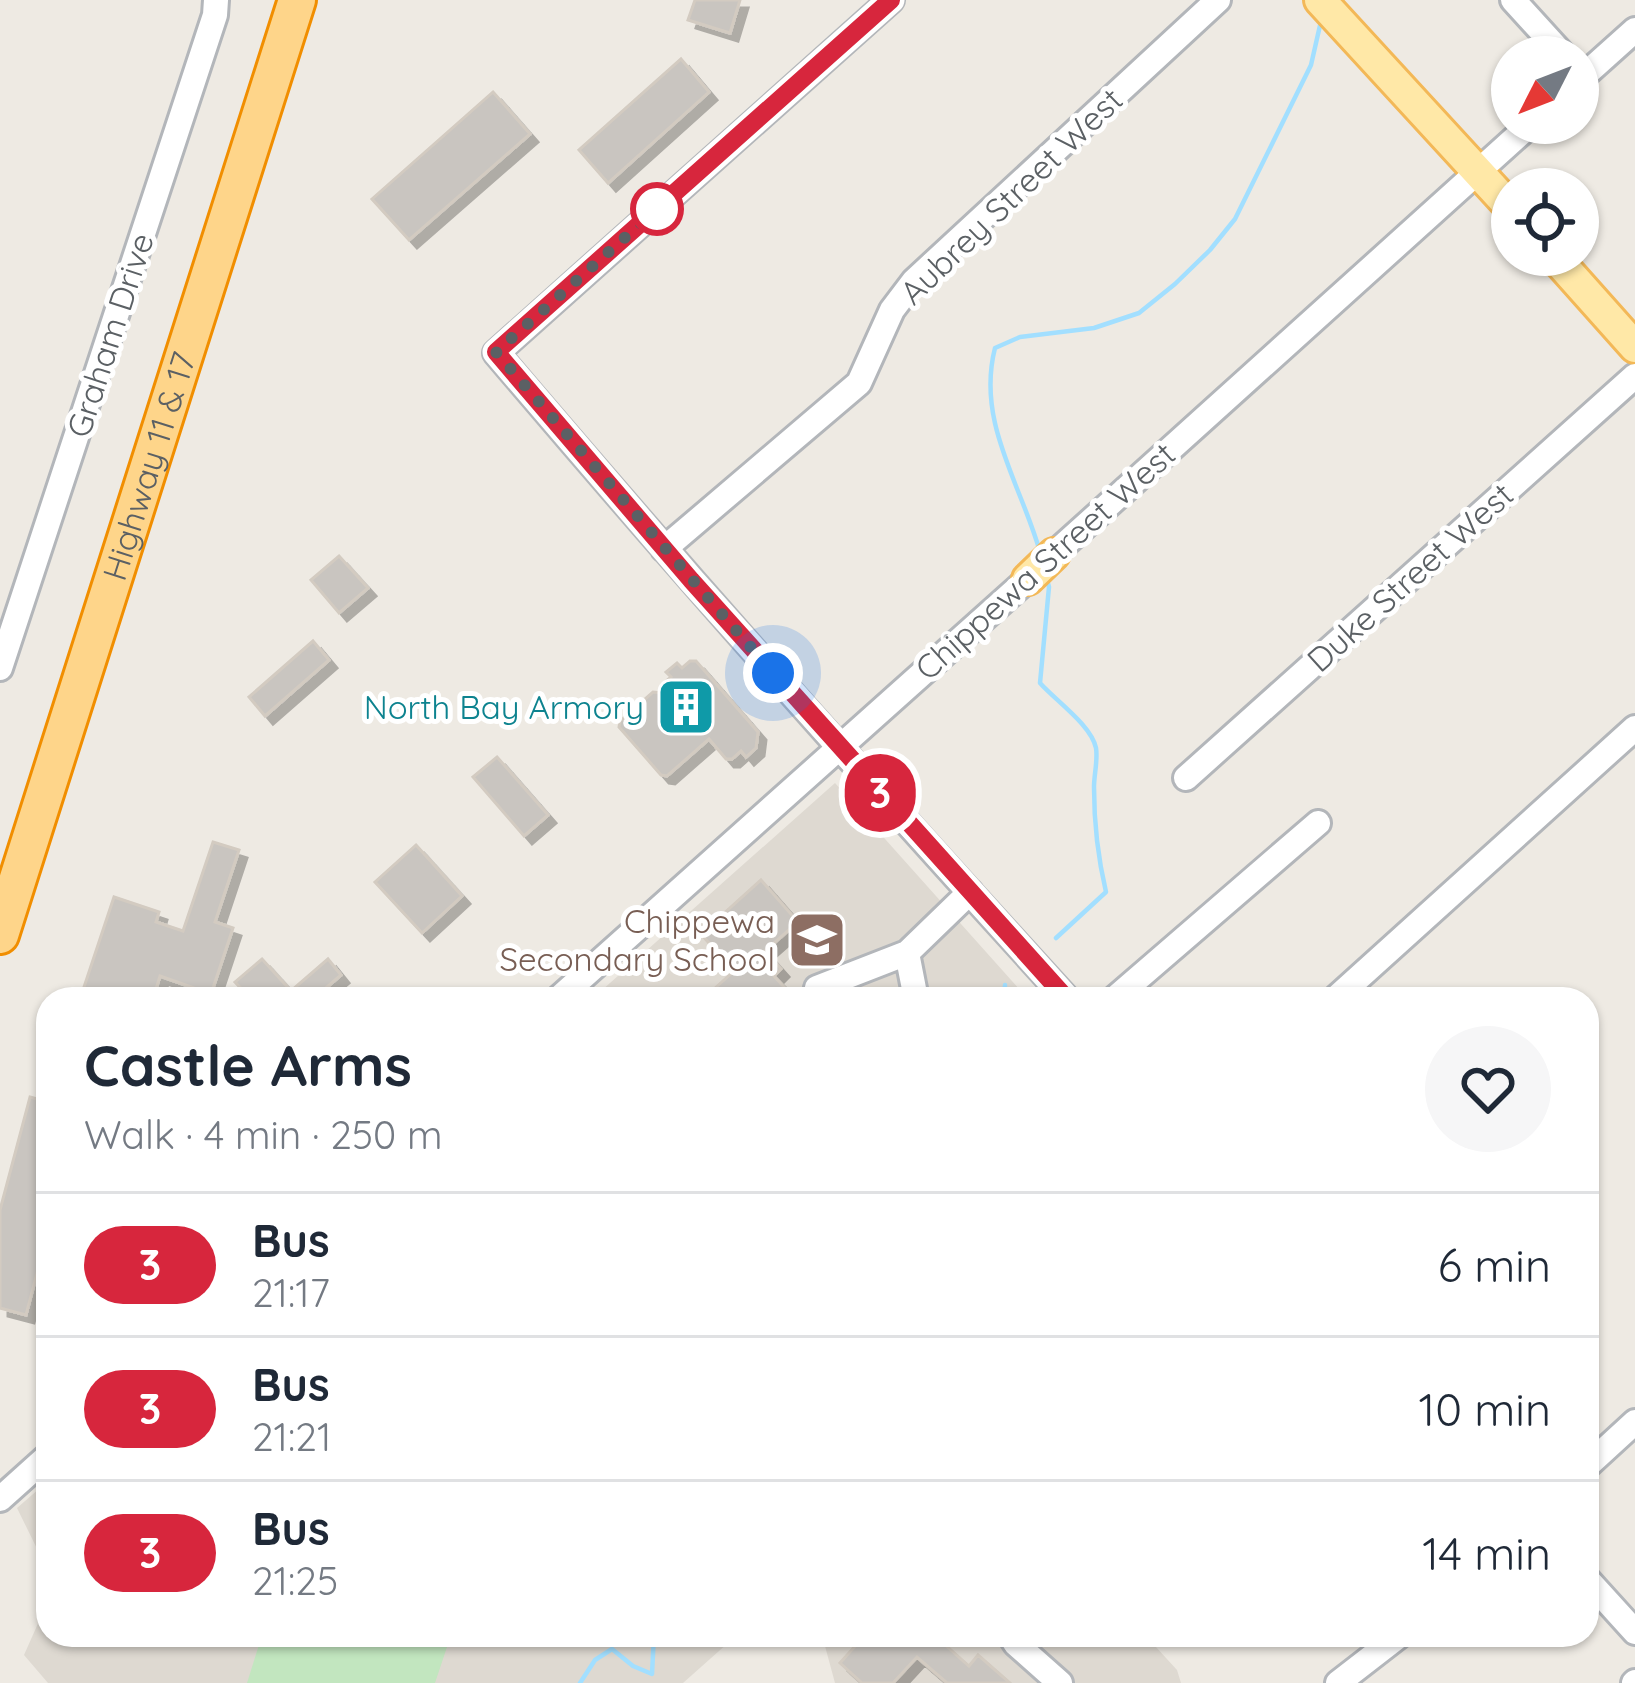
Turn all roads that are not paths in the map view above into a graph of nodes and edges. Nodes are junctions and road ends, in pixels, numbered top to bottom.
1 (216, 0) edge
2 (297, 0) edge
3 (891, 0) edge
4 (1218, 0) edge
5 (1513, 0) edge
6 (1328, 9) edge
7 (1635, 30) edge
8 (1545, 36) edge
9 (1599, 55) edge
10 (1509, 144) edge
11 (1479, 172) junction
12 (1491, 185) edge
13 (1572, 276) edge
14 (1635, 347) edge
15 (1635, 376) edge
16 (664, 549) junction
17 (1054, 554) joint
18 (1028, 579) joint
19 (0, 668) edge
20 (1635, 728) edge
21 (838, 746) junction
22 (1186, 778) dead end
23 (1318, 823) dead end
24 (970, 892) junction
25 (0, 935) edge
26 (907, 952) junction
27 (570, 987) edge
28 (820, 987) edge
29 (914, 987) edge
30 (1056, 987) edge
31 (1128, 987) edge
32 (1349, 987) edge
33 (1635, 1422) edge
34 (1599, 1455) edge
35 (36, 1467) edge
36 (0, 1499) edge
37 (1599, 1592) edge
38 (1635, 1631) edge
39 (1018, 1647) edge
40 (1384, 1647) edge
41 (1060, 1683) edge
42 (1338, 1683) edge

1 - 19 street, Graham Drive
2 - 25 highway, Highway 11 & 17
3 - 16 street
4 - 16 street, Aubrey Street West
5 - 8 street
6 - 11 main road
7 - 9 street
10 - 11 street, Chippewa Street West
11 - 12 main road
11 - 17 street, Chippewa Street West
13 - 14 main road
15 - 22 street, Duke Street West
16 - 21 street
17 - 18 main road, Chippewa Street West
18 - 21 street, Chippewa Street West
20 - 32 street
21 - 24 street
21 - 27 street, Chippewa Street West
23 - 31 street
24 - 26 street
24 - 30 street
26 - 28 street
26 - 29 street
33 - 34 street
35 - 36 street
37 - 38 street
39 - 41 street
40 - 42 street

